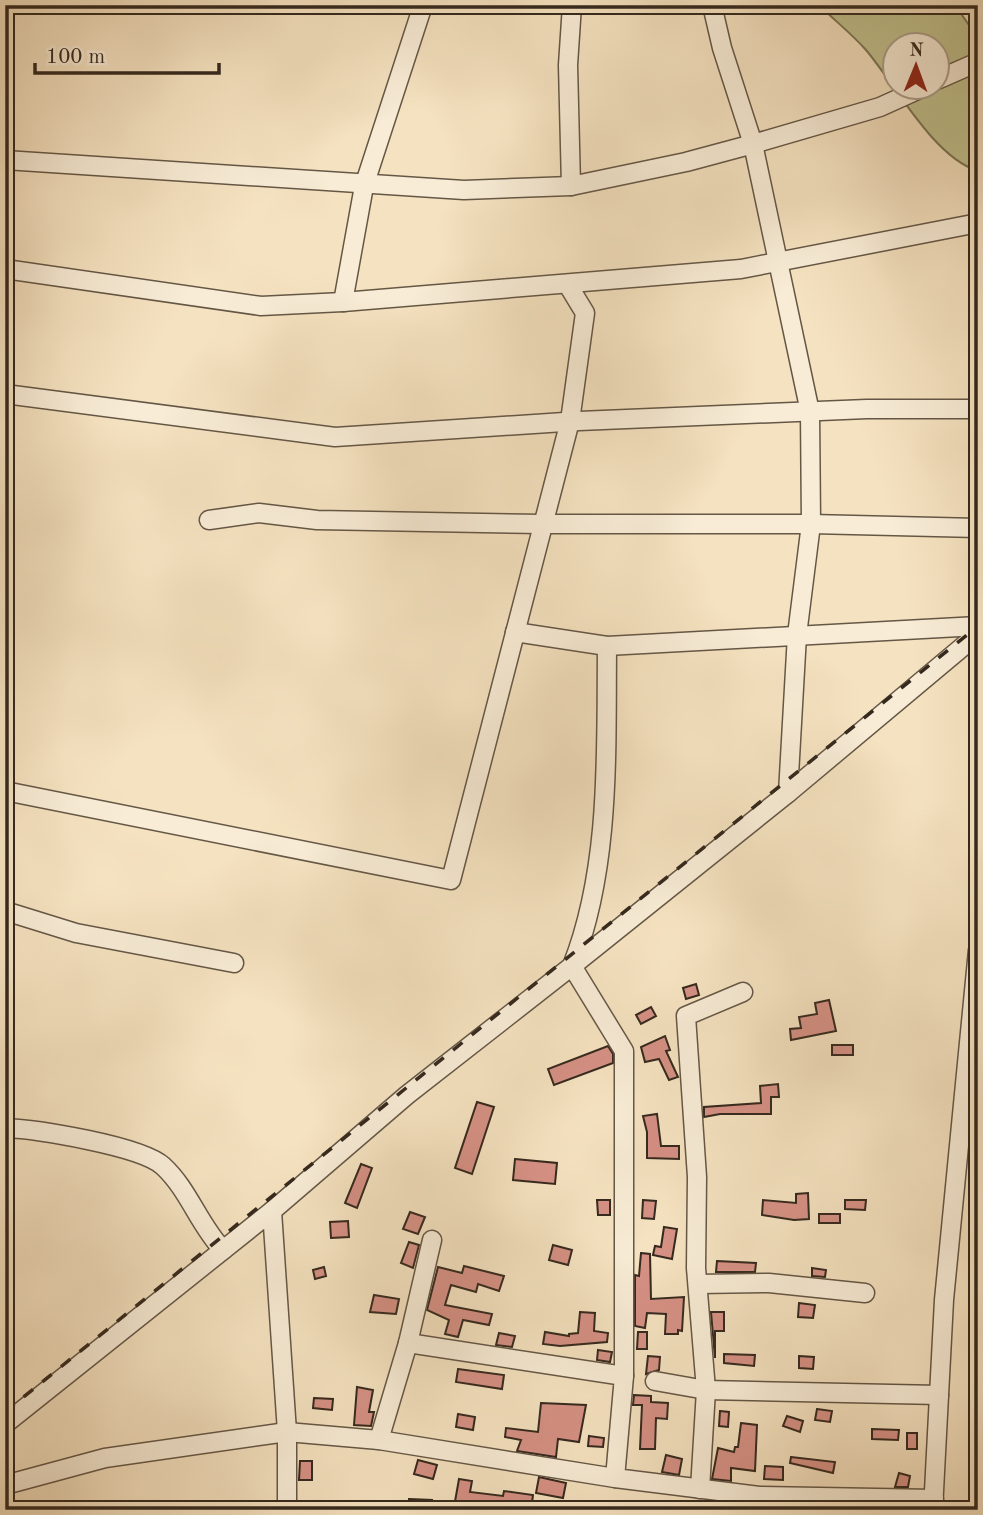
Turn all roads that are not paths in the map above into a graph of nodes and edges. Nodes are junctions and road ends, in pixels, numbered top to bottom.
1 (423, 5) edge
2 (572, 5) edge
3 (712, 5) edge
4 (978, 62) edge
5 (951, 74) edge
6 (891, 102) edge
7 (753, 144) junction
8 (5, 160) edge
9 (364, 186) junction
10 (571, 186) junction
11 (978, 223) edge
12 (780, 262) junction
13 (5, 269) edge
14 (568, 285) junction
15 (343, 302) junction
16 (5, 394) edge
17 (978, 410) edge
18 (810, 412) junction
19 (570, 421) junction
20 (209, 520) dead end
21 (543, 524) junction
22 (811, 524) junction
23 (978, 528) edge
24 (978, 626) edge
25 (515, 632) junction
26 (978, 634) edge
27 (797, 635) junction
28 (607, 646) junction
29 (5, 791) edge
30 (788, 793) junction
31 (5, 911) edge
32 (978, 950) edge
33 (234, 963) dead end
34 (572, 966) junction
35 (743, 992) dead end
36 (5, 1128) edge
37 (272, 1210) junction
38 (432, 1240) dead end
39 (223, 1250) junction
40 (698, 1284) junction
41 (866, 1293) dead end
42 (408, 1343) junction
43 (624, 1376) junction
44 (655, 1381) dead end
45 (706, 1390) junction
46 (939, 1395) junction
47 (5, 1424) edge
48 (287, 1432) junction
49 (379, 1440) junction
50 (615, 1478) junction
51 (5, 1485) edge
52 (700, 1489) junction
53 (934, 1504) edge
54 (287, 1510) edge

1 - 9 street
2 - 10 street
3 - 7 street
4 - 5 street
6 - 7 street
7 - 10 street
7 - 12 street
8 - 9 street
9 - 10 street
9 - 15 street
11 - 12 street
12 - 14 street
12 - 18 street
13 - 15 street
14 - 15 street
14 - 19 street
16 - 19 street
17 - 18 street
18 - 19 street
18 - 22 street
19 - 21 street
20 - 21 street
21 - 22 street
21 - 25 street
22 - 23 street
22 - 27 street
24 - 27 street
25 - 28 street
25 - 29 street
26 - 30 street
27 - 28 street
27 - 30 street
28 - 34 street
30 - 34 street
31 - 33 street
32 - 46 street
34 - 37 street
34 - 43 street
35 - 40 street
36 - 39 street
37 - 39 street
37 - 48 street
38 - 42 street
39 - 47 street
40 - 41 street
40 - 45 street
42 - 43 street
42 - 49 street
43 - 50 street
44 - 45 street
45 - 46 street
45 - 52 street
46 - 53 street
48 - 49 street
48 - 51 street
48 - 54 street
49 - 50 street
50 - 52 street
52 - 53 street

